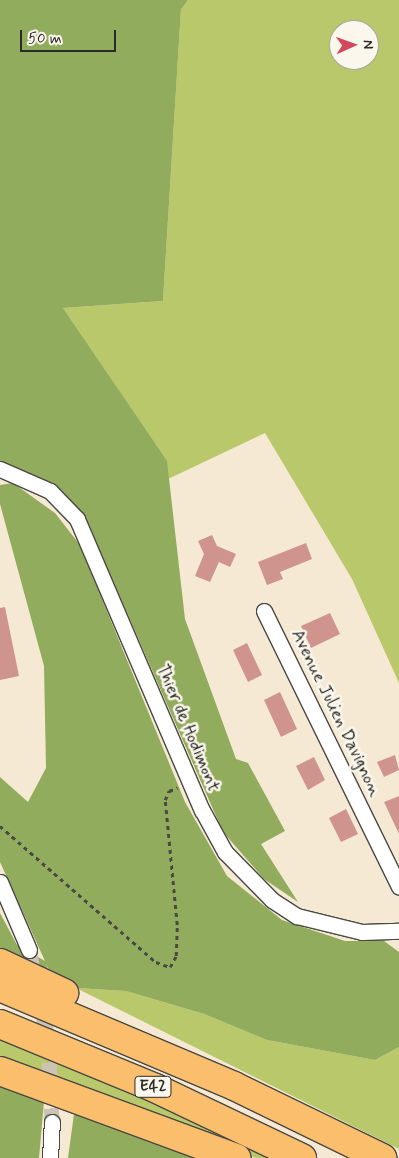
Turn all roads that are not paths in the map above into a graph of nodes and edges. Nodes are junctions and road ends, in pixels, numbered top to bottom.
1 (0, 469) edge
2 (264, 611) dead end
3 (0, 882) edge
4 (399, 887) edge
5 (399, 931) edge
6 (29, 950) tunnel mouth
7 (0, 963) edge
8 (0, 987) edge
9 (0, 1024) edge
10 (0, 1070) edge
11 (234, 1086) junction
12 (52, 1122) tunnel mouth
13 (50, 1158) edge
14 (236, 1158) edge
15 (302, 1158) edge
16 (382, 1158) edge

1 - 5 street, Thier de Hodimont
2 - 4 street, Avenue Julien Davignon
3 - 6 street
7 - 11 highway
8 - 11 highway, E42
9 - 15 highway, E42
10 - 14 highway
11 - 16 highway, E42
12 - 13 street

